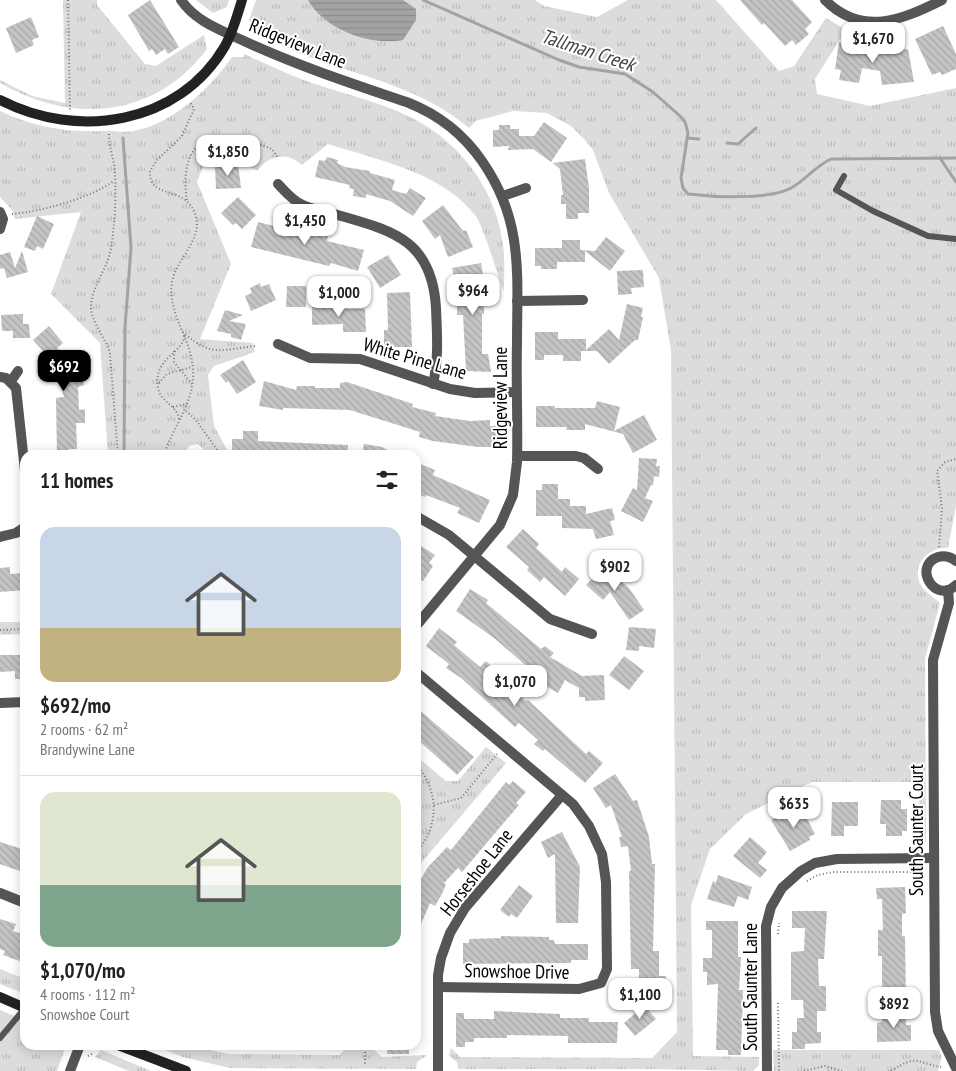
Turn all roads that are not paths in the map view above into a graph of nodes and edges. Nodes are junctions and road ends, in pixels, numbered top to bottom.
1 (181, 0) edge
2 (242, 0) edge
3 (825, 0) edge
4 (942, 0) edge
5 (230, 35) junction
6 (0, 100) edge
7 (844, 176) dead end
8 (278, 184) dead end
9 (526, 188) dead end
10 (503, 196) junction
11 (0, 212) edge
12 (0, 229) edge
13 (956, 239) edge
14 (583, 300) dead end
15 (517, 301) junction
16 (278, 344) dead end
17 (18, 371) dead end
18 (0, 377) edge
19 (11, 381) junction
20 (433, 384) junction
21 (516, 392) junction
22 (23, 450) edge
23 (518, 456) junction
24 (598, 469) dead end
25 (421, 518) edge
26 (20, 530) edge
27 (0, 537) edge
28 (474, 556) junction
29 (956, 561) edge
30 (952, 588) edge
31 (421, 620) edge
32 (592, 634) dead end
33 (421, 676) edge
34 (20, 702) edge
35 (0, 703) edge
36 (562, 795) junction
37 (934, 858) junction
38 (0, 893) edge
39 (20, 901) edge
40 (438, 987) junction
41 (0, 998) edge
42 (20, 1006) edge
43 (20, 1014) edge
44 (0, 1038) edge
45 (78, 1050) edge
46 (131, 1050) edge
47 (956, 1068) edge
48 (70, 1071) edge
49 (186, 1071) edge
50 (438, 1071) edge
51 (767, 1071) edge

1 - 5 street, Ridgeview Lane
2 - 5 street
3 - 4 street
5 - 6 street
5 - 10 street, Ridgeview Lane
7 - 13 lane
8 - 20 street
9 - 10 street
10 - 15 street, Ridgeview Lane
11 - 12 street
14 - 15 street
15 - 21 street, Ridgeview Lane
16 - 20 street, White Pine Lane
17 - 19 street
18 - 19 street
19 - 22 street
20 - 21 street, White Pine Lane
21 - 23 street, Ridgeview Lane
23 - 24 street
23 - 28 street, Ridgeview Lane
25 - 28 street
26 - 27 street
28 - 31 street, Ridgeview Lane
28 - 32 street
29 - 30 street, South Saunter Court
30 - 37 street, South Saunter Court
33 - 36 street, Snowshoe Drive
34 - 35 street
36 - 40 street, Horseshoe Lane
36 - 40 street, Snowshoe Drive
37 - 47 street, South Saunter Court
37 - 51 street, South Saunter Lane
38 - 39 street
40 - 50 street, Horseshoe Lane
41 - 42 street
43 - 44 lane
45 - 48 street
46 - 49 street

